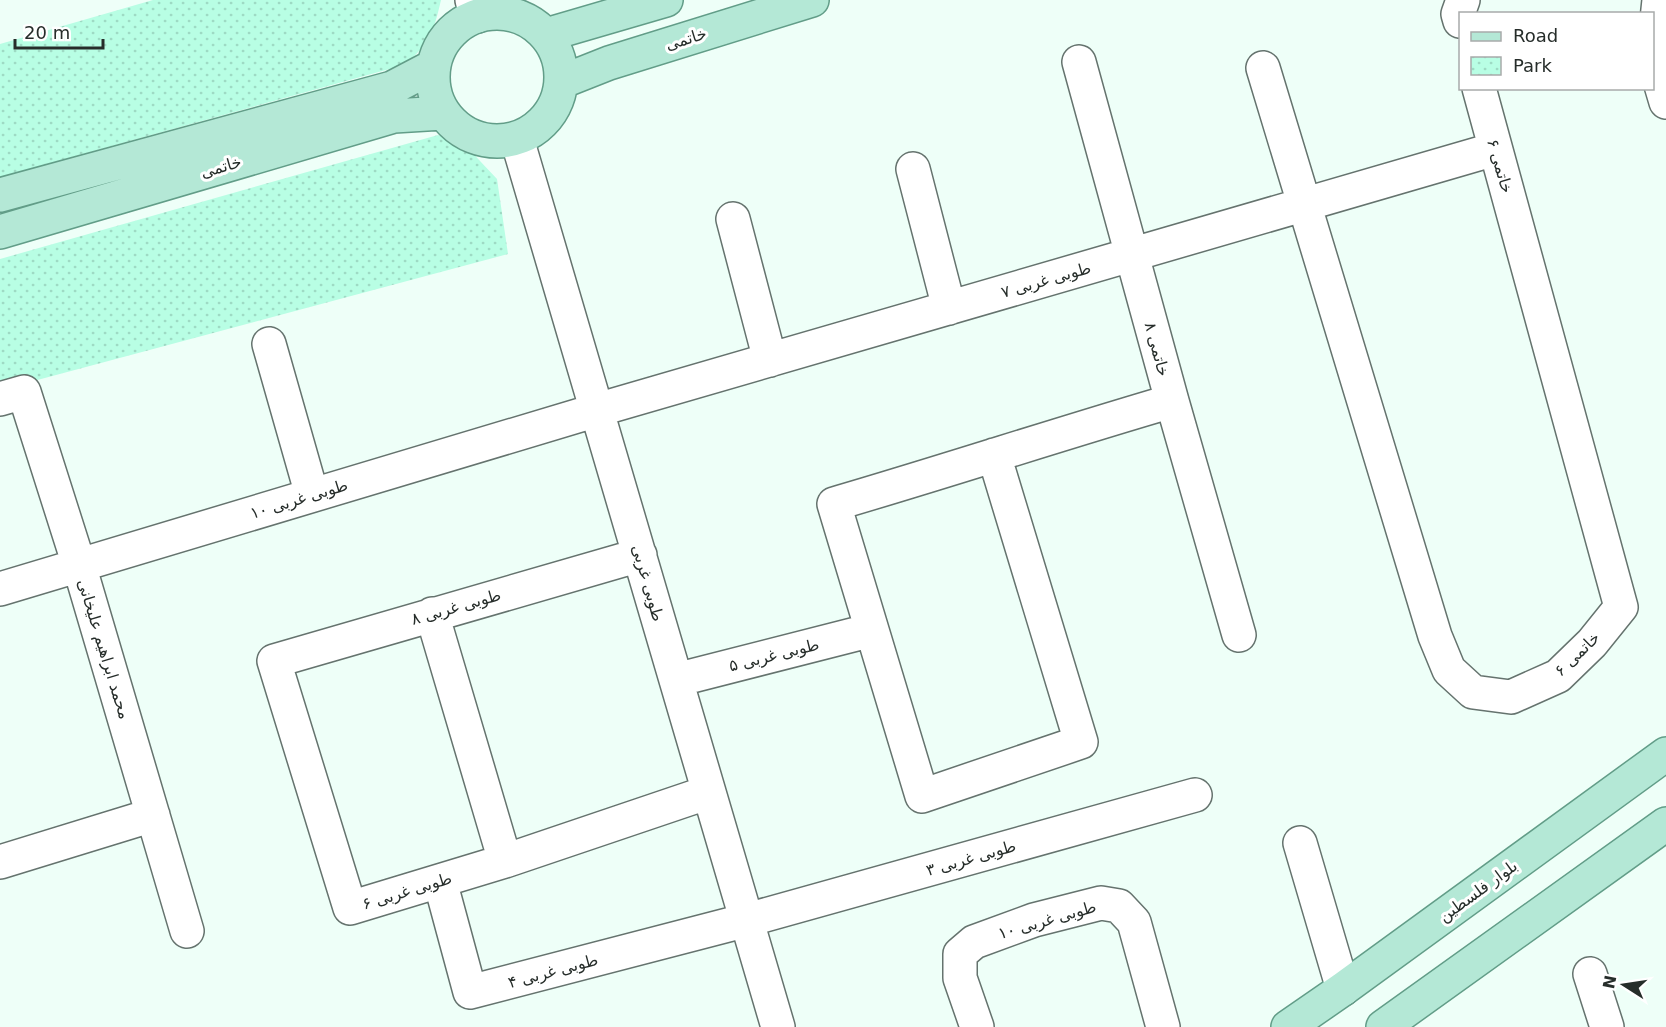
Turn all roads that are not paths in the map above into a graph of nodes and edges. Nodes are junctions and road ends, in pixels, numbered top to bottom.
1 (666, 0) edge
2 (812, 0) edge
3 (1463, 0) edge
4 (1659, 0) edge
5 (475, 8) edge
6 (1459, 16) edge
7 (546, 35) junction
8 (1654, 48) edge
9 (1654, 61) edge
10 (1079, 62) dead end
11 (434, 66) junction
12 (1263, 68) dead end
13 (561, 82) junction
14 (1480, 90) edge
15 (1666, 102) edge
16 (443, 113) junction
17 (517, 139) junction
18 (1495, 149) junction
19 (913, 169) dead end
20 (0, 195) edge
21 (1305, 204) junction
22 (734, 219) dead end
23 (0, 232) edge
24 (1131, 255) junction
25 (949, 308) junction
26 (268, 344) dead end
27 (770, 360) junction
28 (0, 399) edge
29 (1172, 401) junction
30 (597, 410) junction
31 (993, 455) junction
32 (312, 495) junction
33 (640, 555) junction
34 (79, 565) junction
35 (0, 589) edge
36 (432, 614) junction
37 (872, 630) junction
38 (1239, 635) dead end
39 (274, 661) joint
40 (676, 680) junction
41 (1666, 754) edge
42 (709, 792) junction
43 (1195, 795) dead end
44 (153, 814) junction
45 (1666, 824) edge
46 (1300, 843) dead end
47 (505, 861) junction
48 (0, 862) edge
49 (440, 881) junction
50 (747, 920) junction
51 (187, 930) dead end
52 (1590, 974) dead end
53 (1343, 989) junction
54 (778, 1027) edge
55 (977, 1027) edge
56 (1164, 1027) edge
57 (1288, 1027) edge
58 (1383, 1027) edge
59 (1608, 1027) edge

1 - 7 main road
2 - 13 main road, خاتمی
3 - 6 street
4 - 8 street
5 - 7 main road
5 - 11 main road
7 - 13 main road
9 - 15 street
10 - 24 street, خاتمی ۸
11 - 16 main road
11 - 20 main road, خاتمی
12 - 21 street
13 - 17 main road
14 - 18 street, خاتمی ۶
16 - 17 main road
16 - 23 main road, خاتمی
17 - 30 street, طوبی غربی
18 - 21 street, طوبی غربی ۷
18 - 21 street, خاتمی ۶
19 - 25 street
21 - 24 street, طوبی غربی ۷
22 - 27 street
24 - 25 street, طوبی غربی ۷
24 - 29 street, خاتمی ۸
25 - 27 street, طوبی غربی ۷
26 - 32 street
27 - 30 street, طوبی غربی ۷
28 - 34 street, محمد ابراهیم علیخانی
29 - 31 street
29 - 38 street, خاتمی ۸
30 - 32 street, طوبی غربی ۱۰
30 - 33 street, طوبی غربی
31 - 37 street
31 - 37 street
32 - 34 street, طوبی غربی ۱۰
33 - 36 street, طوبی غربی ۸
33 - 40 street, طوبی غربی
34 - 35 street, طوبی غربی ۱۰
34 - 44 street, محمد ابراهیم علیخانی
36 - 39 street, طوبی غربی ۸
36 - 47 street
37 - 40 street, طوبی غربی ۵
39 - 49 street, طوبی غربی ۶
40 - 42 street, طوبی غربی
41 - 53 main road, بلوار فلسطین
42 - 47 street, طوبی غربی ۶
42 - 50 street, طوبی غربی
43 - 50 street, طوبی غربی ۳
44 - 48 street
44 - 51 street, محمد ابراهیم علیخانی
45 - 58 main road
46 - 53 street
47 - 49 street, طوبی غربی ۶
49 - 50 street, طوبی غربی ۴
50 - 54 street, طوبی غربی
52 - 59 street
53 - 57 main road, بلوار فلسطین
55 - 56 street, طوبی غربی ۱۰

